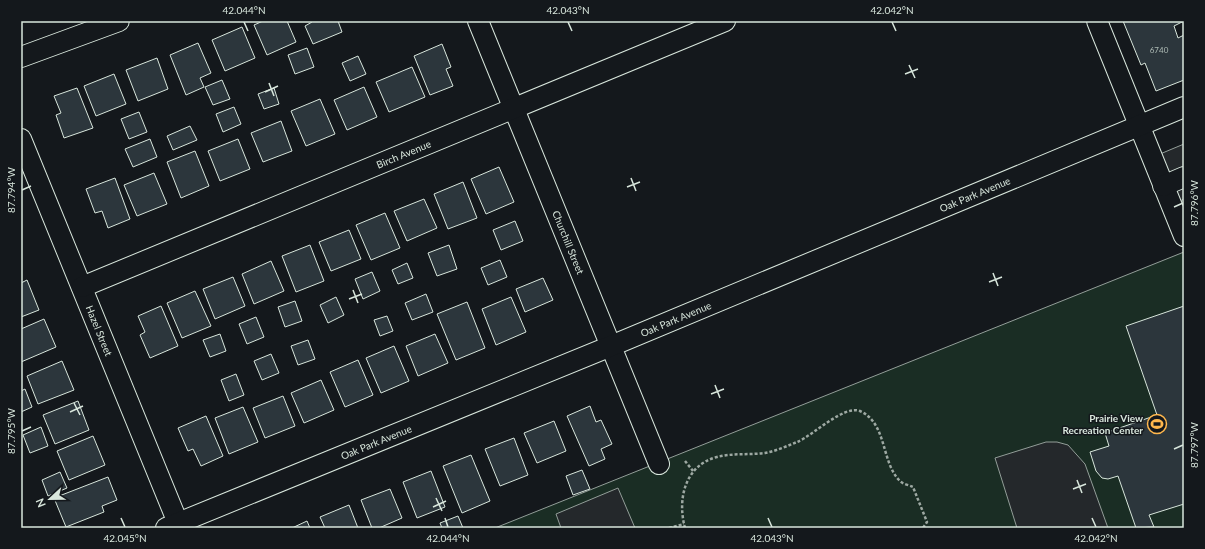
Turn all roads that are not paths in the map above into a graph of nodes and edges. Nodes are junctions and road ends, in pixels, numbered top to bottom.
1 (119, 21) edge
2 (478, 21) edge
3 (725, 21) edge
4 (1097, 21) edge
5 (21, 57) edge
6 (1184, 107) edge
7 (514, 108) junction
8 (1139, 126) junction
9 (21, 139) edge
10 (1174, 181) edge
11 (1184, 201) edge
12 (1184, 236) edge
13 (82, 287) junction
14 (611, 346) junction
15 (659, 464) dead end
16 (172, 526) edge

1 - 5 street
2 - 7 street, Churchill Street
3 - 7 street, Birch Avenue
4 - 8 street
6 - 8 street, Oak Park Avenue
7 - 13 street, Birch Avenue
7 - 14 street, Churchill Street
8 - 10 street
8 - 14 street, Oak Park Avenue
9 - 13 street, Hazel Street
10 - 11 street
10 - 12 street
13 - 16 street, Hazel Street
14 - 15 street, Churchill Street
14 - 16 street, Oak Park Avenue

